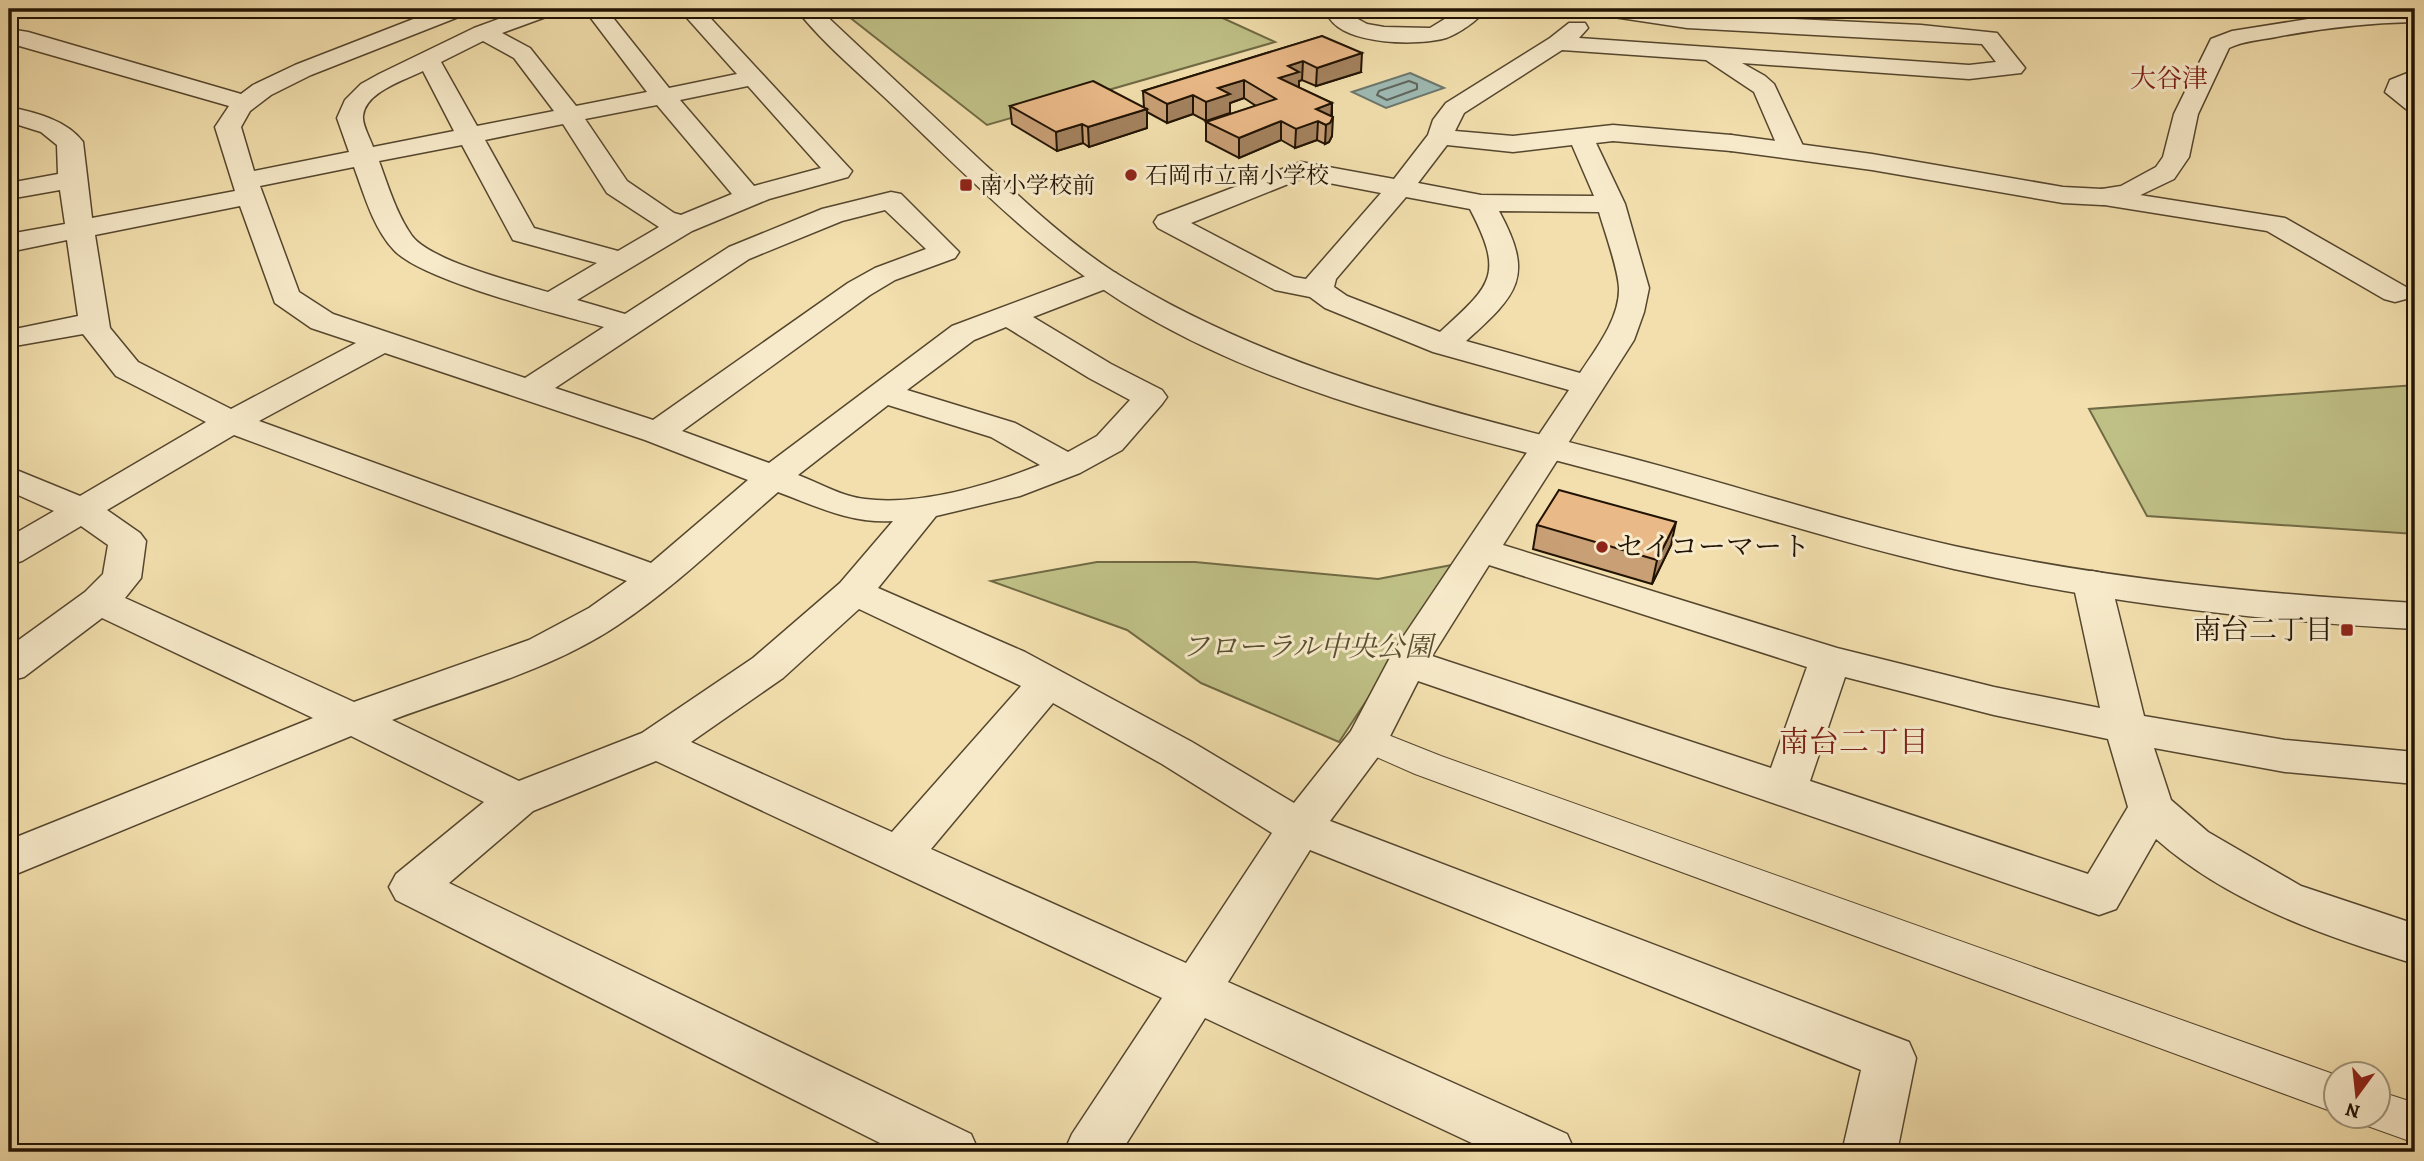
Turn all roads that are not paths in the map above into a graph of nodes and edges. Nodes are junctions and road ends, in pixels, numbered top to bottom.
1 (458, 9) edge
2 (547, 9) edge
3 (596, 9) edge
4 (690, 9) edge
5 (807, 9) edge
6 (1353, 9) edge
7 (1475, 9) edge
8 (1600, 9) edge
9 (1607, 9) edge
10 (1695, 15) edge
11 (2415, 15) edge
12 (482, 33) junction
13 (9, 36) edge
14 (1558, 43) junction
15 (1709, 55) junction
16 (429, 61) junction
17 (303, 70) junction
18 (2415, 77) edge
19 (752, 78) junction
20 (356, 81) junction
21 (663, 96) junction
22 (246, 103) junction
23 (2415, 104) edge
24 (9, 114) edge
25 (570, 115) junction
26 (1580, 135) junction
27 (469, 136) junction
28 (1440, 136) junction
29 (1792, 150) junction
30 (365, 157) junction
31 (72, 180) junction
32 (1401, 187) junction
33 (247, 188) junction
34 (9, 191) edge
35 (749, 197) junction
36 (2102, 197) junction
37 (1481, 203) junction
38 (1611, 204) junction
39 (713, 211) junction
40 (682, 225) junction
41 (80, 229) junction
42 (774, 237) junction
43 (9, 243) edge
44 (621, 261) junction
45 (1105, 279) junction
46 (1319, 290) junction
47 (2395, 293) dead end
48 (553, 302) junction
49 (1008, 316) junction
50 (94, 322) junction
51 (629, 325) junction
52 (9, 337) edge
53 (383, 341) junction
54 (1444, 345) junction
55 (1588, 385) junction
56 (529, 390) junction
57 (883, 393) junction
58 (230, 422) junction
59 (657, 433) junction
60 (1546, 447) junction
61 (1068, 466) junction
62 (9, 478) edge
63 (772, 478) junction
64 (924, 507) junction
65 (83, 510) junction
66 (1480, 550) junction
67 (9, 553) edge
68 (656, 578) junction
69 (2092, 583) junction
70 (854, 592) junction
71 (99, 601) junction
72 (2415, 616) edge
73 (1830, 660) junction
74 (1407, 662) junction
75 (9, 667) edge
76 (1047, 683) junction
77 (352, 719) junction
78 (2126, 729) junction
79 (1368, 739) junction
80 (657, 744) junction
81 (2415, 768) edge
82 (1785, 790) junction
83 (517, 799) junction
84 (2151, 808) junction
85 (1300, 828) junction
86 (900, 855) junction
87 (9, 859) edge
88 (2415, 944) edge
89 (1195, 989) junction
90 (2322, 1089) edge
91 (2392, 1115) edge
92 (2415, 1123) edge
93 (952, 1152) edge
94 (1091, 1152) edge
95 (1548, 1152) edge
96 (1870, 1152) edge

1 - 17 street
2 - 12 street
3 - 21 street
4 - 19 street
5 - 45 street
6 - 7 street
8 - 14 street
9 - 10 street
10 - 15 street
10 - 15 street
11 - 36 street
12 - 16 street
12 - 25 street
13 - 22 street
14 - 15 street
14 - 28 street
15 - 29 street
16 - 20 street
16 - 27 street
17 - 20 street
17 - 22 street
18 - 23 street
19 - 21 street
19 - 35 street
20 - 30 street
21 - 25 street
21 - 35 street
22 - 33 street
24 - 31 street
25 - 27 street
25 - 40 street
26 - 28 street
26 - 29 street
26 - 38 street
27 - 30 street
27 - 44 street
28 - 32 street
29 - 36 street
30 - 33 street
30 - 48 street
31 - 34 street
31 - 41 street
32 - 37 street
32 - 46 street
32 - 46 street
33 - 41 street
33 - 53 street
35 - 39 street
36 - 47 street
37 - 38 street
37 - 54 street
38 - 55 street
39 - 40 street
39 - 42 street
40 - 44 street
41 - 43 street
41 - 50 street
42 - 51 street
42 - 59 street
44 - 48 street
45 - 49 street
45 - 60 street
46 - 54 street
48 - 51 street
49 - 57 street
49 - 61 street
50 - 52 street
50 - 58 street
51 - 56 street
53 - 56 street
53 - 58 street
54 - 55 street
55 - 60 street
56 - 59 street
57 - 61 street
57 - 63 street
58 - 65 street
58 - 68 street
59 - 63 street
60 - 66 street
60 - 69 street
61 - 64 street
62 - 65 street
63 - 64 street
63 - 68 street
64 - 70 street
65 - 67 street
65 - 71 street
66 - 73 street
66 - 74 street
68 - 77 street
69 - 72 street
69 - 78 street
70 - 76 street
70 - 80 street
71 - 75 street
71 - 77 street
73 - 78 street
73 - 82 street
74 - 79 street
74 - 82 street
76 - 85 street
76 - 86 street
77 - 83 street
77 - 87 street
78 - 81 street
78 - 84 street
79 - 85 street
79 - 90 street
80 - 83 street
80 - 86 street
82 - 84 street
83 - 93 street
84 - 88 street
85 - 89 street
85 - 96 street
86 - 89 street
89 - 94 street
89 - 95 street
91 - 92 street

